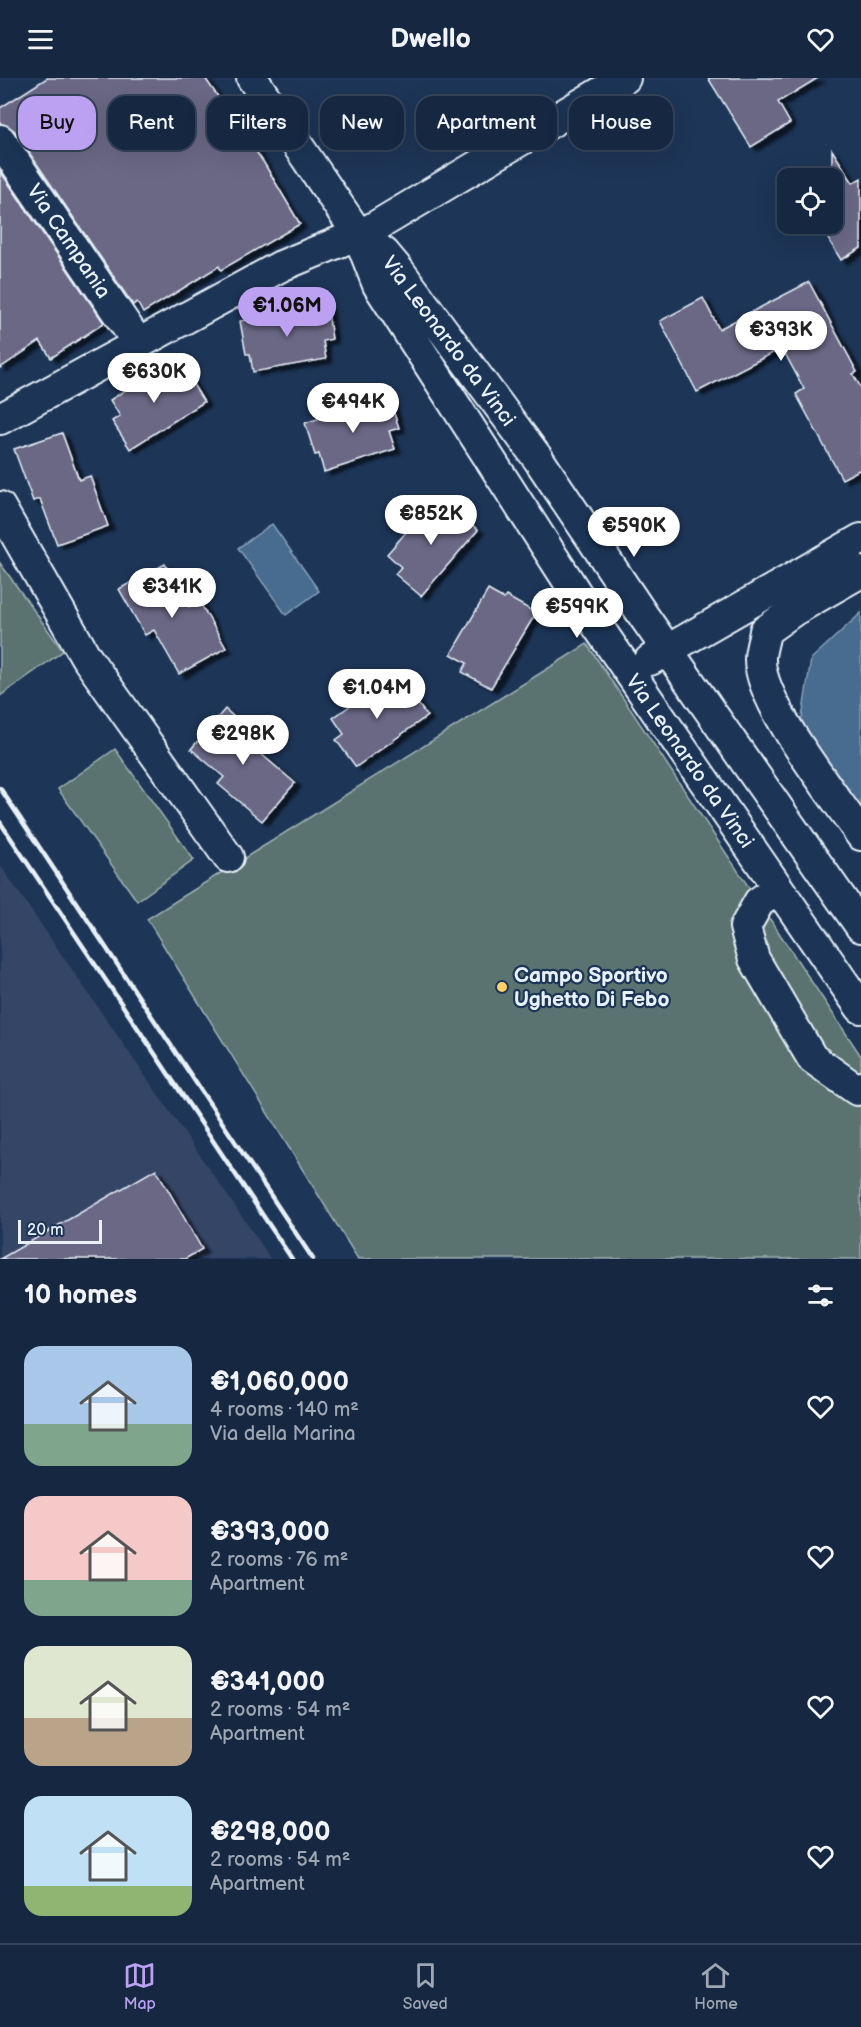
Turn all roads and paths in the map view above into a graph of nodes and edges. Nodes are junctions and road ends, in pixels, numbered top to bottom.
1 (252, 78) edge
2 (626, 78) edge
3 (0, 140) edge
4 (358, 234) junction
5 (138, 343) junction
6 (0, 419) edge
7 (0, 507) edge
8 (861, 539) edge
9 (861, 572) edge
10 (667, 650) junction
11 (629, 672) junction
12 (861, 835) edge
13 (228, 857) dead end
14 (828, 879) junction
15 (784, 896) junction
16 (861, 927) edge
17 (861, 1008) edge
18 (861, 1087) edge

1 - 4 street, Via Leonardo da Vinci
2 - 4 street
3 - 5 street, Via Campania
4 - 5 street
4 - 10 street, Via Leonardo da Vinci
4 - 11 street, Via Leonardo da Vinci
5 - 6 street
7 - 13 street
8 - 10 street
9 - 12 street
10 - 11 street
10 - 14 street, Via Leonardo da Vinci
11 - 15 street, Via Leonardo da Vinci
14 - 15 street
14 - 16 street, Via Leonardo da Vinci
15 - 17 street, Via Leonardo da Vinci
15 - 18 street

